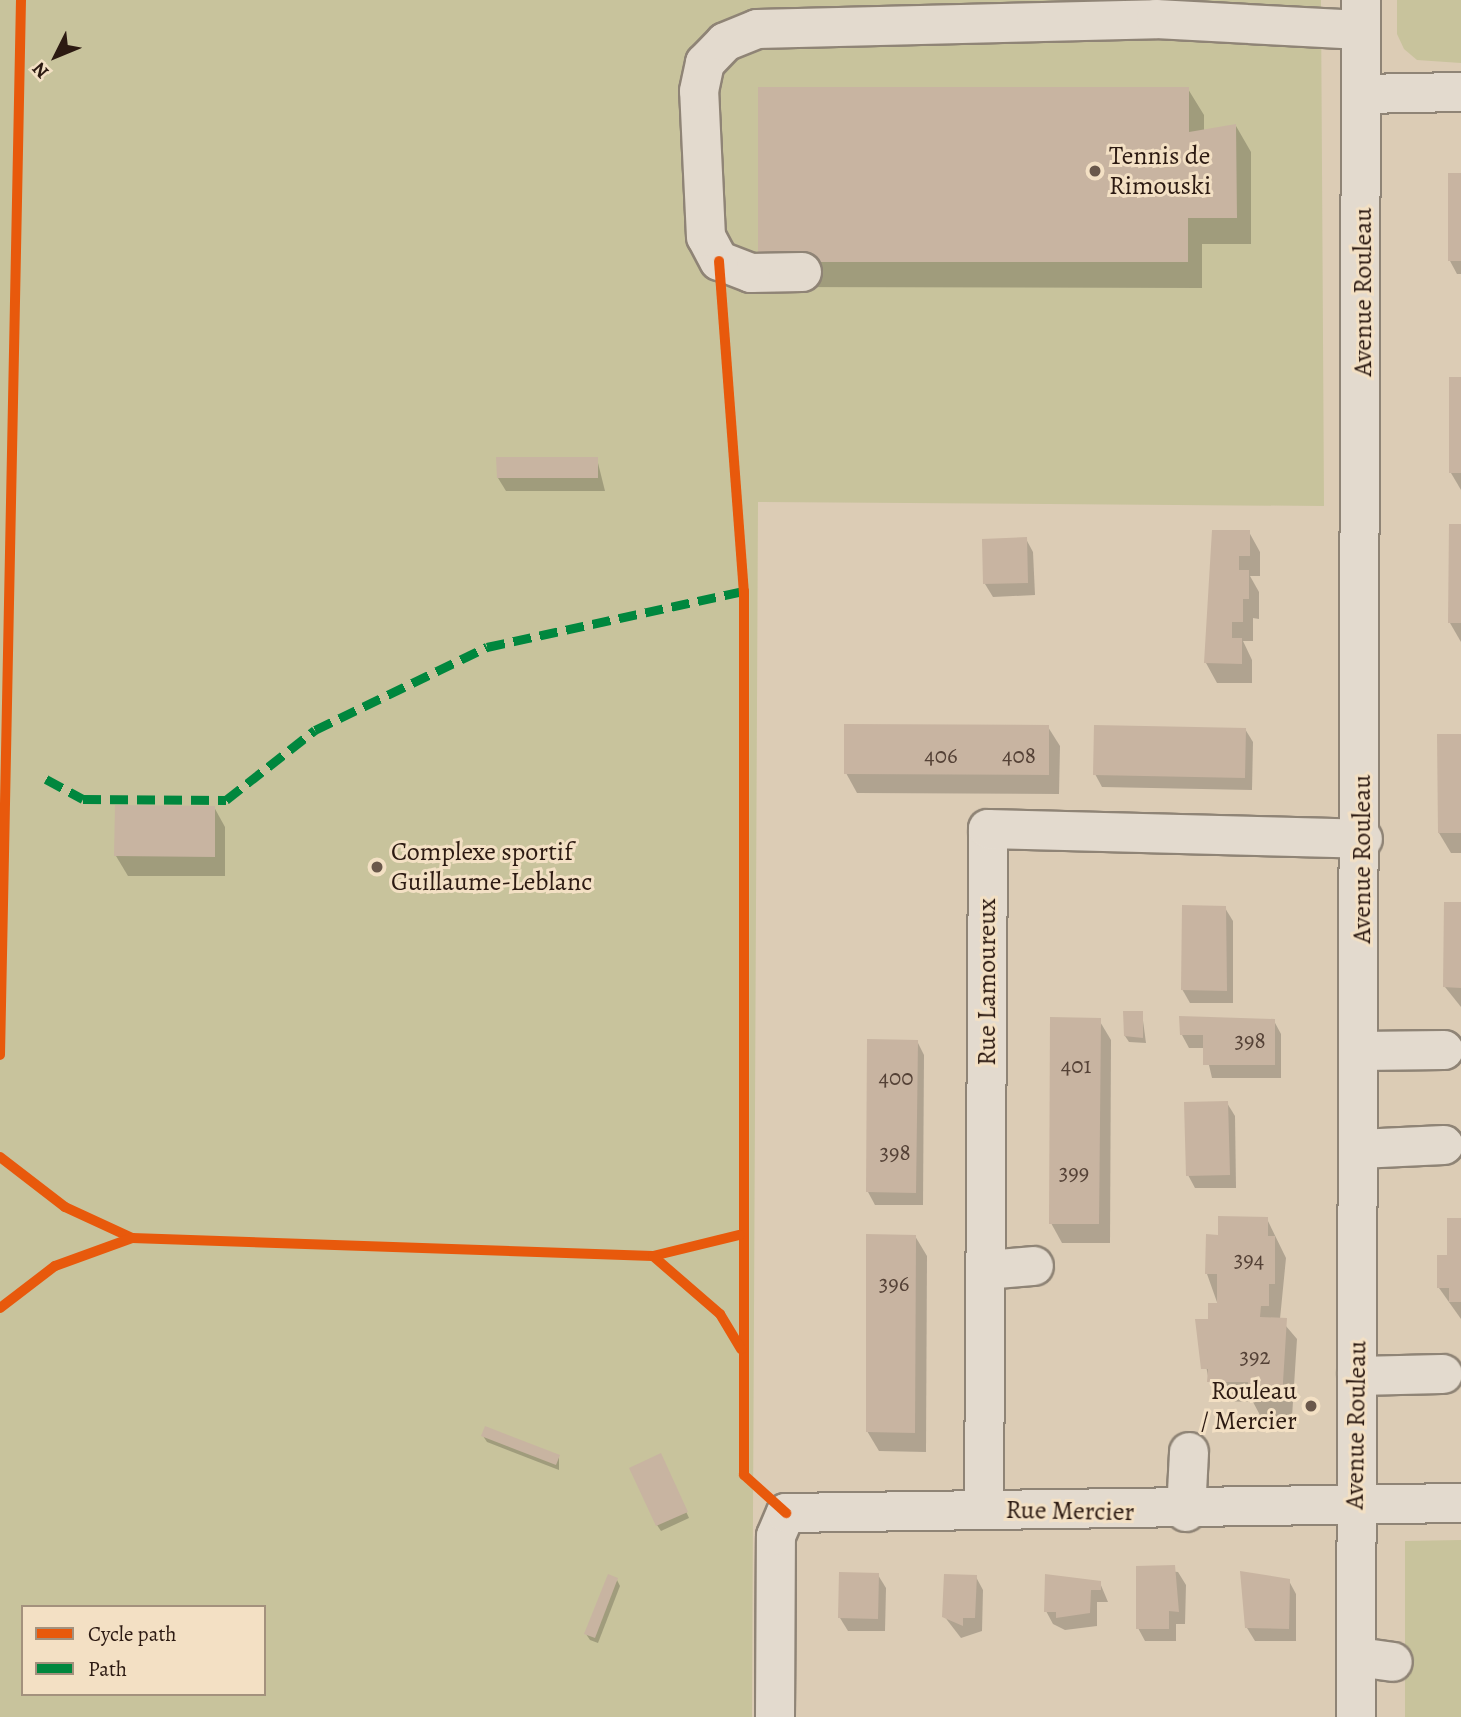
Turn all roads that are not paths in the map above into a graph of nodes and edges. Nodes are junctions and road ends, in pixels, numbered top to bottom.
1 (1361, 15) edge
2 (1461, 92) edge
3 (1363, 94) junction
4 (802, 272) dead end
5 (1363, 839) junction
6 (1444, 1050) dead end
7 (1360, 1051) junction
8 (1444, 1145) dead end
9 (1359, 1149) junction
10 (1034, 1266) dead end
11 (986, 1270) junction
12 (1443, 1374) dead end
13 (1357, 1376) junction
14 (1189, 1452) dead end
15 (1461, 1503) edge
16 (1355, 1508) junction
17 (984, 1510) junction
18 (1186, 1512) junction
19 (775, 1717) edge
20 (1356, 1717) edge

1 - 3 street, Avenue Rouleau
1 - 4 street
2 - 3 street
3 - 5 street, Avenue Rouleau
5 - 7 street, Avenue Rouleau
5 - 11 street, Rue Lamoureux
6 - 7 street
7 - 9 street, Avenue Rouleau
8 - 9 street
9 - 13 street, Avenue Rouleau
10 - 11 street
11 - 17 street, Rue Lamoureux
12 - 13 street
13 - 16 street, Avenue Rouleau
14 - 18 street
15 - 16 street, Rue Mercier
16 - 18 street, Rue Mercier
16 - 20 street, Avenue Rouleau
17 - 18 street, Rue Mercier
17 - 19 street, Rue Mercier

